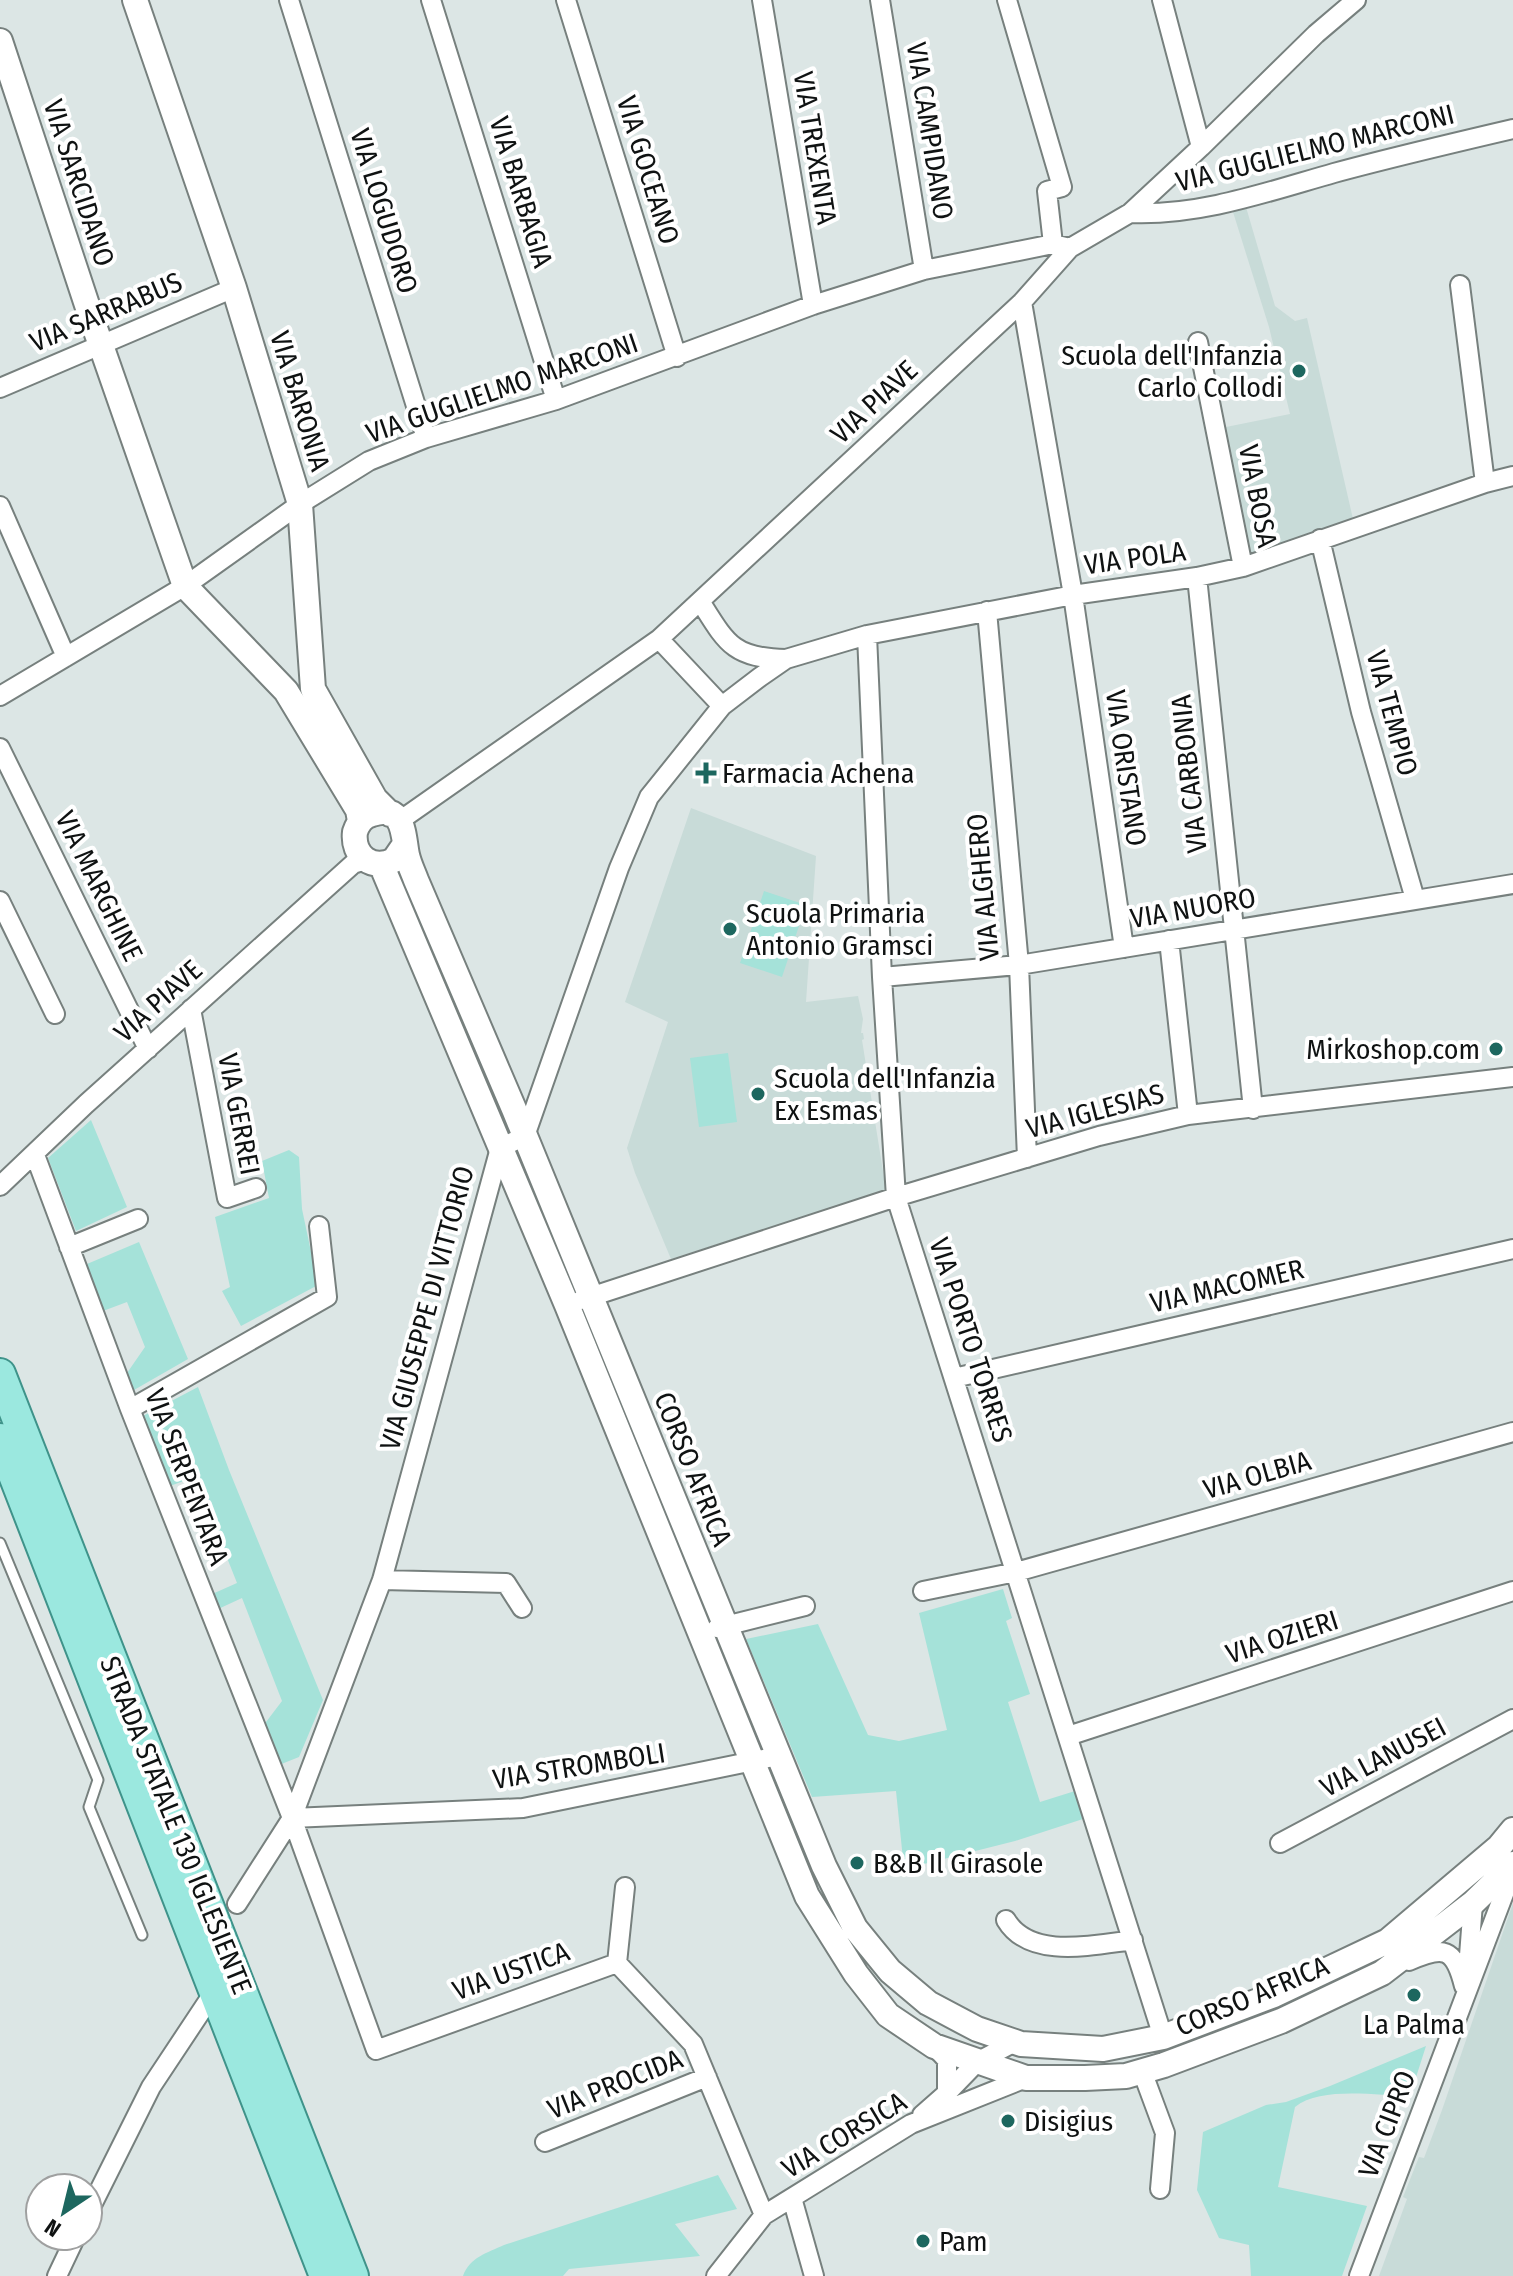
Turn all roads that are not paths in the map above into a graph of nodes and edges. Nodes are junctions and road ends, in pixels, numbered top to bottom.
1 (135, 0) edge
2 (289, 0) edge
3 (431, 0) edge
4 (566, 0) edge
5 (762, 0) edge
6 (880, 0) edge
7 (1007, 0) edge
8 (1162, 0) edge
9 (1356, 0) edge
10 (0, 41) edge
11 (1513, 129) edge
12 (1201, 147) junction
13 (1130, 213) junction
14 (1062, 246) junction
15 (924, 270) junction
16 (1460, 285) dead end
17 (234, 288) junction
18 (1022, 302) junction
19 (813, 305) junction
20 (1198, 342) dead end
21 (101, 344) junction
22 (677, 357) junction
23 (0, 388) edge
24 (556, 400) junction
25 (426, 438) junction
26 (1513, 476) edge
27 (1485, 483) junction
28 (300, 504) junction
29 (0, 506) edge
30 (1320, 539) junction
31 (1243, 567) junction
32 (1197, 577) junction
33 (185, 586) junction
34 (1073, 595) junction
35 (700, 601) junction
36 (987, 611) junction
37 (867, 635) junction
38 (659, 639) junction
39 (66, 657) junction
40 (786, 659) junction
41 (0, 696) edge
42 (722, 706) junction
43 (0, 748) edge
44 (360, 821) junction
45 (400, 824) junction
46 (365, 859) junction
47 (1513, 884) edge
48 (1415, 899) junction
49 (0, 901) edge
50 (1233, 928) junction
51 (1169, 940) junction
52 (1124, 948) junction
53 (1019, 965) junction
54 (882, 977) junction
55 (191, 1009) junction
56 (55, 1014) dead end
57 (148, 1049) junction
58 (1513, 1077) edge
59 (1253, 1109) junction
60 (1188, 1115) junction
61 (525, 1136) junction
62 (500, 1148) junction
63 (35, 1155) junction
64 (1027, 1158) junction
65 (0, 1186) edge
66 (256, 1188) dead end
67 (896, 1197) junction
68 (138, 1219) dead end
69 (319, 1226) dead end
70 (69, 1247) junction
71 (1513, 1249) edge
72 (591, 1296) junction
73 (567, 1305) junction
74 (0, 1374) edge
75 (954, 1378) junction
76 (130, 1409) junction
77 (1513, 1432) edge
78 (0, 1439) edge
79 (0, 1543) edge
80 (1016, 1572) junction
81 (382, 1580) junction
82 (923, 1591) dead end
83 (1513, 1591) edge
84 (805, 1606) dead end
85 (522, 1608) dead end
86 (725, 1626) junction
87 (699, 1633) junction
88 (1513, 1719) edge
89 (1068, 1736) junction
90 (778, 1756) junction
91 (752, 1763) junction
92 (292, 1818) junction
93 (1280, 1843) dead end
94 (1510, 1852) edge
95 (625, 1887) dead end
96 (1473, 1903) junction
97 (237, 1904) dead end
98 (1006, 1920) dead end
99 (142, 1935) dead end
100 (1133, 1940) junction
101 (617, 1963) junction
102 (1382, 1973) junction
103 (214, 1992) junction
104 (1466, 1992) junction
105 (1163, 2037) junction
106 (1015, 2042) junction
107 (934, 2046) junction
108 (977, 2062) junction
109 (1142, 2071) junction
110 (707, 2077) junction
111 (1026, 2078) junction
112 (947, 2093) junction
113 (911, 2124) junction
114 (545, 2142) dead end
115 (104, 2181) edge
116 (1160, 2189) dead end
117 (792, 2198) junction
118 (764, 2215) junction
119 (68, 2252) edge
120 (57, 2276) edge
121 (325, 2276) edge
122 (353, 2276) edge
123 (716, 2276) edge
124 (814, 2276) edge
125 (1359, 2276) edge

1 - 17 street, VIA BARONIA
2 - 25 street, VIA LOGUDORO
3 - 24 street, VIA BARBAGIA
4 - 22 street, VIA GOCEANO
5 - 19 street, VIA TREXENTA
6 - 15 street, VIA CAMPIDANO
7 - 14 street
8 - 12 street
9 - 12 street, VIA PIAVE
10 - 21 street, VIA SARCIDANO
11 - 13 street, VIA GUGLIELMO MARCONI
12 - 13 street, VIA PIAVE
13 - 14 street, VIA PIAVE
14 - 15 street, VIA GUGLIELMO MARCONI
14 - 18 street, VIA PIAVE
15 - 19 street, VIA GUGLIELMO MARCONI
16 - 27 street
17 - 21 street, VIA SARRABUS
17 - 28 street, VIA BARONIA
18 - 34 street, VIA ORISTANO
18 - 35 street, VIA PIAVE
19 - 22 street, VIA GUGLIELMO MARCONI
20 - 31 street, VIA BOSA
21 - 23 street, VIA SARRABUS
21 - 33 street, VIA SARCIDANO
22 - 24 street, VIA GUGLIELMO MARCONI
24 - 25 street, VIA GUGLIELMO MARCONI
25 - 28 street, VIA GUGLIELMO MARCONI
26 - 27 street, VIA POLA
27 - 30 street, VIA POLA
28 - 33 street, VIA GUGLIELMO MARCONI
28 - 45 street, VIA BARONIA
29 - 39 street
30 - 31 street, VIA POLA
30 - 48 street, VIA TEMPIO
31 - 32 street, VIA POLA
32 - 34 street, VIA POLA
32 - 50 street, VIA CARBONIA
33 - 39 street, VIA GUGLIELMO MARCONI
33 - 44 street
34 - 36 street, VIA POLA
34 - 52 street, VIA ORISTANO
35 - 38 street, VIA PIAVE
35 - 40 street, VIA POLA
36 - 37 street, VIA POLA
36 - 53 street, VIA ALGHERO
37 - 40 street, VIA POLA
37 - 54 street, VIA PORTO TORRES
38 - 42 street
38 - 45 street, VIA PIAVE
39 - 41 street, VIA GUGLIELMO MARCONI
40 - 42 street, VIA POLA
42 - 61 street
43 - 57 street, VIA MARGHINE
44 - 45 street
44 - 46 street
45 - 46 street
45 - 61 street, CORSO AFRICA
46 - 55 street, VIA PIAVE
46 - 62 street, CORSO AFRICA
47 - 48 street, VIA NUORO
48 - 50 street, VIA NUORO
49 - 56 street
50 - 51 street, VIA NUORO
50 - 59 street, VIA CARBONIA
51 - 52 street, VIA NUORO
51 - 60 street
52 - 53 street, VIA NUORO
53 - 54 street, VIA NUORO
53 - 64 street, VIA ALGHERO
54 - 67 street, VIA PORTO TORRES
55 - 57 street, VIA PIAVE
55 - 66 street, VIA GERREI
57 - 63 street, VIA PIAVE
58 - 59 street, VIA IGLESIAS
59 - 60 street, VIA IGLESIAS
60 - 64 street, VIA IGLESIAS
61 - 62 street, VIA GIUSEPPE DI VITTORIO
61 - 72 street, CORSO AFRICA
62 - 73 street, CORSO AFRICA
62 - 81 street, VIA GIUSEPPE DI VITTORIO
63 - 65 street, VIA PIAVE
63 - 70 street, VIA SERPENTARA
64 - 67 street, VIA IGLESIAS
67 - 72 street, VIA IGLESIAS
67 - 75 street, VIA PORTO TORRES
68 - 70 street
69 - 76 street
70 - 76 street, VIA SERPENTARA
71 - 75 street, VIA MACOMER
72 - 73 street, VIA IGLESIAS
72 - 86 street, CORSO AFRICA
73 - 87 street, CORSO AFRICA
74 - 122 main road, STRADA STATALE 130 IGLESIENTE
75 - 80 street, VIA PORTO TORRES
76 - 92 street, VIA SERPENTARA
77 - 80 street, VIA OLBIA
78 - 103 main road, STRADA STATALE 130 IGLESIENTE
79 - 99 lane
80 - 82 street, VIA OLBIA
80 - 89 street, VIA PORTO TORRES
81 - 85 street
81 - 92 street, VIA GIUSEPPE DI VITTORIO
83 - 89 street, VIA OZIERI
84 - 86 street
86 - 87 street
86 - 90 street, CORSO AFRICA
87 - 91 street, CORSO AFRICA
88 - 93 street, VIA LANUSEI
89 - 100 street, VIA PORTO TORRES
90 - 91 street, VIA STROMBOLI
90 - 106 street, CORSO AFRICA
91 - 92 street, VIA STROMBOLI
91 - 107 street, CORSO AFRICA
92 - 97 street, VIA GIUSEPPE DI VITTORIO
92 - 101 street, VIA USTICA
94 - 96 street, CORSO AFRICA
94 - 104 street, VIA CIPRO
94 - 105 street, CORSO AFRICA
95 - 101 street
96 - 102 street, CORSO AFRICA
96 - 104 street, VIA CIPRO
98 - 100 street
100 - 105 street, VIA PORTO TORRES
101 - 110 street
102 - 104 street
102 - 109 street, CORSO AFRICA
103 - 115 street
103 - 121 main road, STRADA STATALE 130 IGLESIENTE
104 - 125 street, VIA CIPRO
105 - 106 street, CORSO AFRICA
106 - 108 street
107 - 108 street, CORSO AFRICA
107 - 112 street
108 - 111 street, CORSO AFRICA
108 - 112 street
109 - 111 street, CORSO AFRICA
109 - 116 street
110 - 114 street, VIA PROCIDA
110 - 118 street
111 - 113 street, VIA CORSICA
112 - 113 street
113 - 117 street, VIA CORSICA
117 - 118 street, VIA CORSICA
117 - 124 street
118 - 123 street, VIA CORSICA
119 - 120 street

